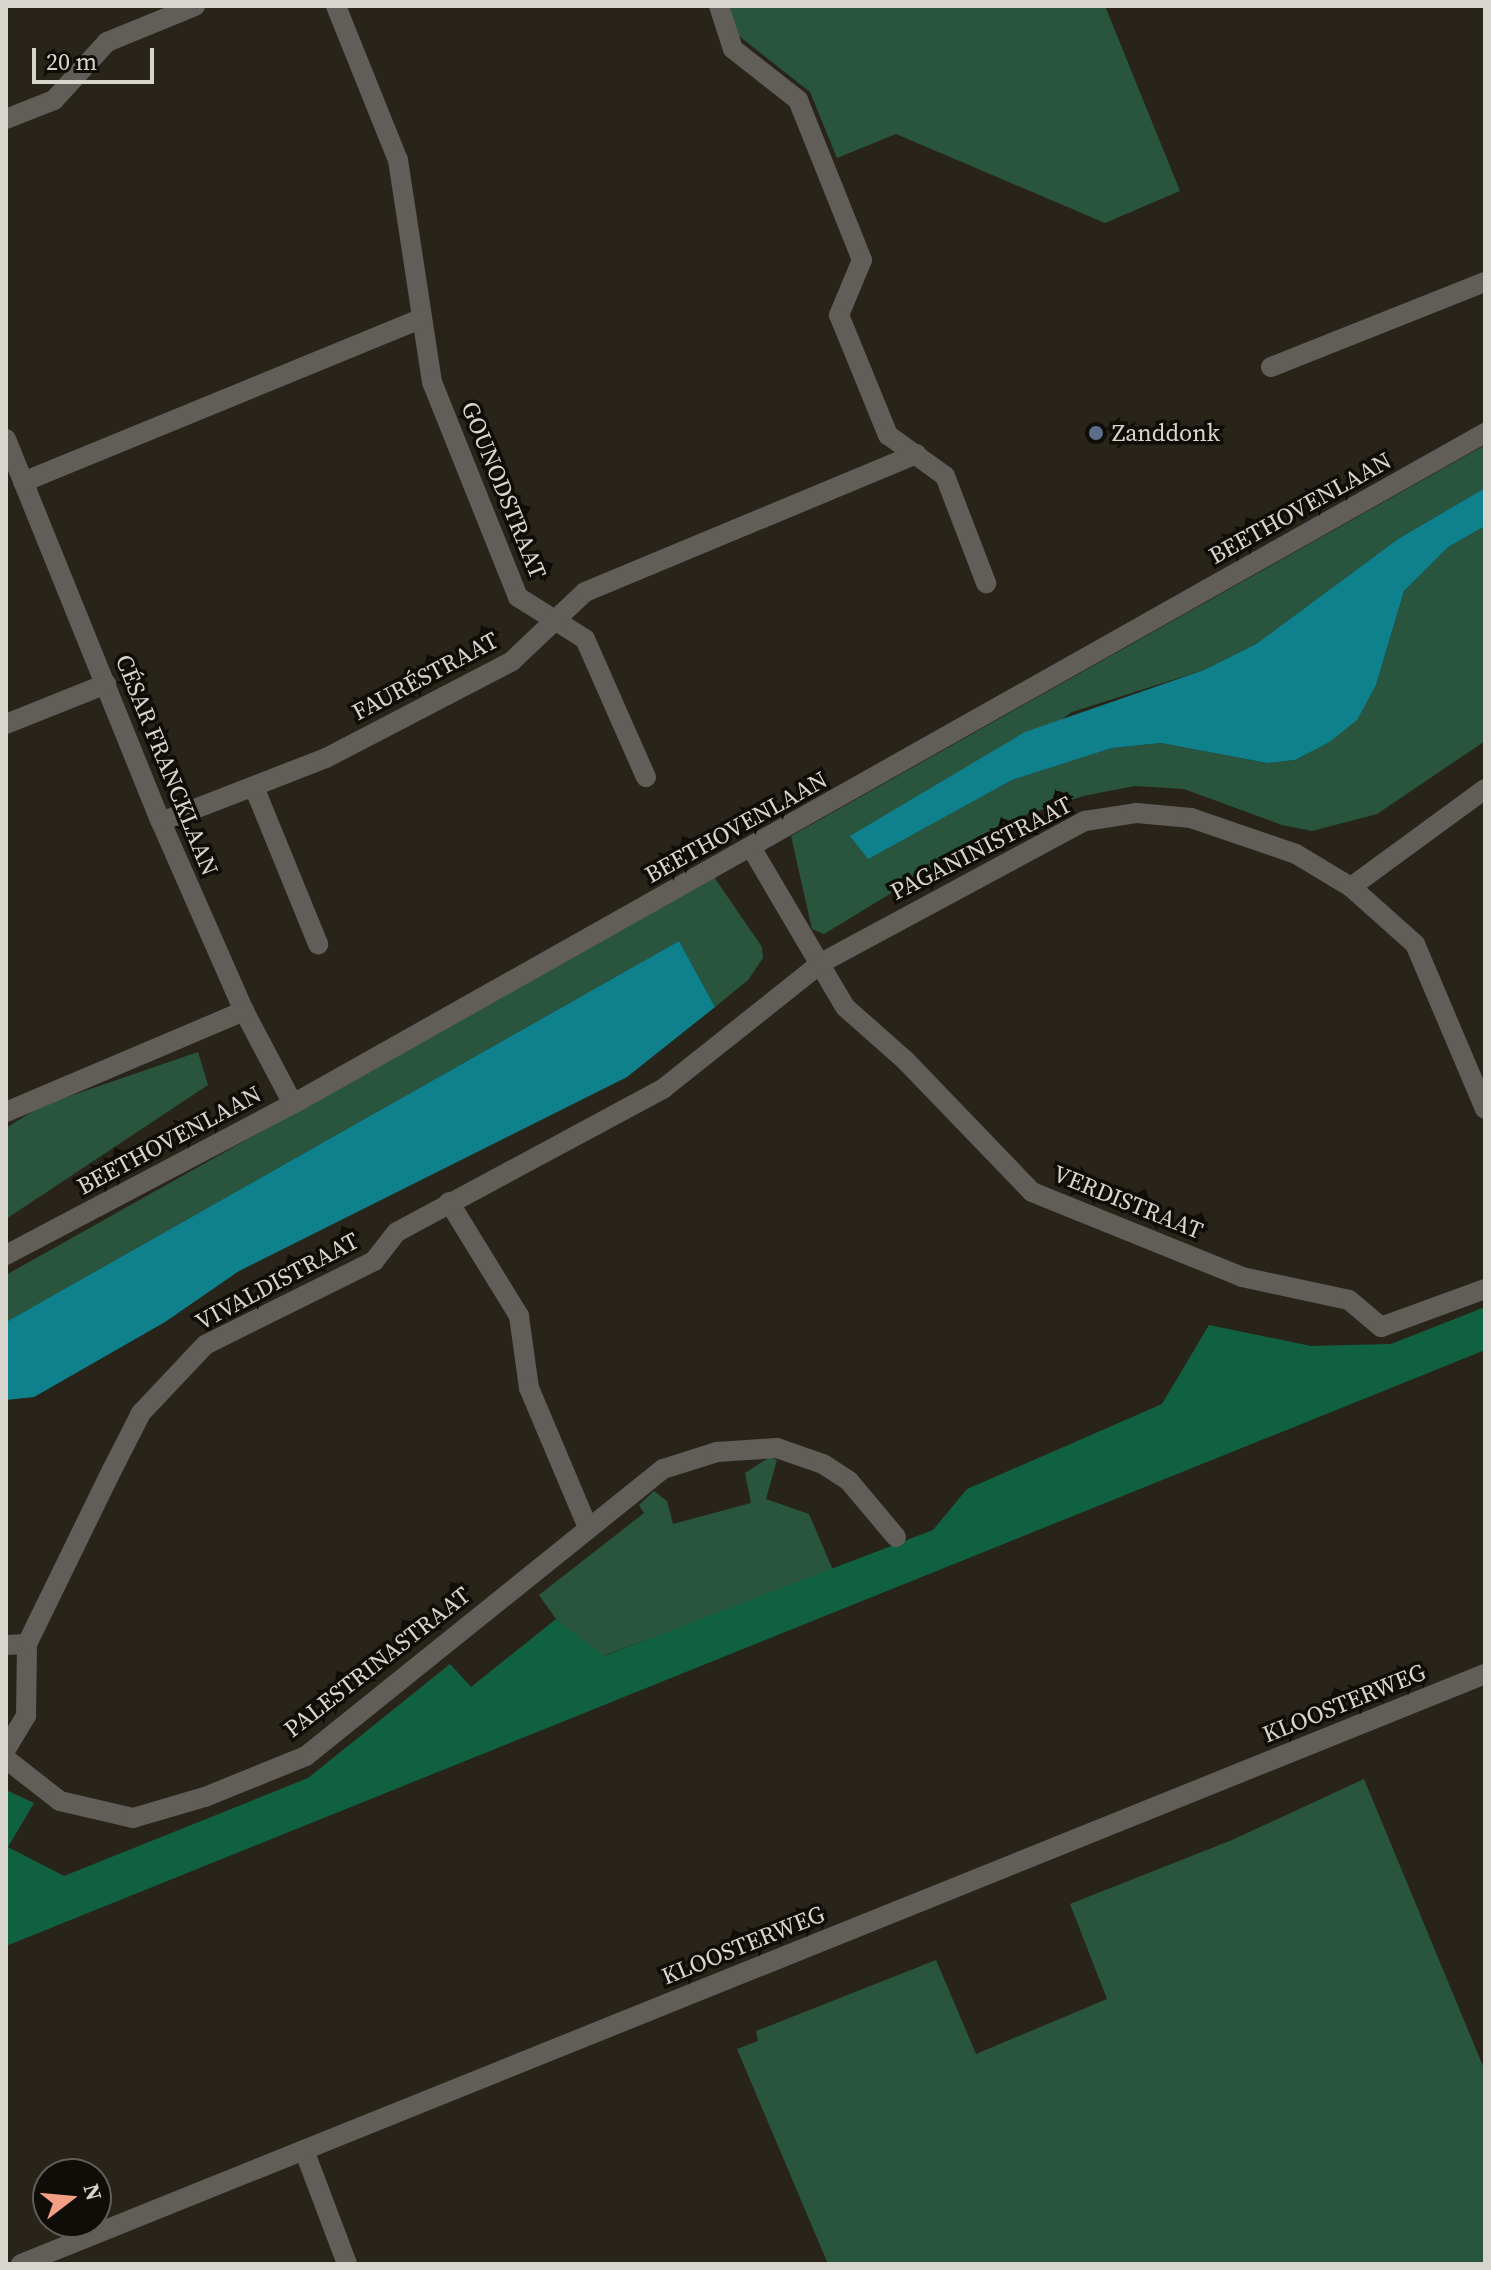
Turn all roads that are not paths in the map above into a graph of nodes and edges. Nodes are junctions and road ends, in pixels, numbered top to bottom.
1 (195, 6) edge
2 (336, 6) edge
3 (719, 6) edge
4 (6, 119) edge
5 (1485, 282) edge
6 (421, 319) junction
7 (1271, 367) dead end
8 (1485, 433) edge
9 (6, 439) edge
10 (916, 454) junction
11 (23, 482) junction
12 (986, 583) dead end
13 (553, 619) junction
14 (106, 684) junction
15 (6, 724) edge
16 (646, 777) dead end
17 (254, 787) junction
18 (1485, 789) edge
19 (161, 822) junction
20 (752, 849) junction
21 (1351, 887) junction
22 (318, 944) dead end
23 (821, 963) junction
24 (244, 1011) junction
25 (293, 1104) junction
26 (1485, 1109) edge
27 (6, 1112) edge
28 (449, 1202) junction
29 (6, 1255) edge
30 (1485, 1289) edge
31 (588, 1528) junction
32 (896, 1537) dead end
33 (27, 1644) junction
34 (6, 1645) edge
35 (1485, 1674) edge
36 (6, 1749) edge
37 (6, 1759) edge
38 (304, 2150) junction
39 (21, 2264) edge
40 (347, 2264) edge

1 - 4 street
2 - 6 street, GOUNODSTRAAT
3 - 10 street
5 - 7 street
6 - 11 street
6 - 13 street, GOUNODSTRAAT
8 - 20 street, BEETHOVENLAAN
9 - 11 street, CÉSAR FRANCKLAAN
10 - 12 street
10 - 13 street, FAURÉSTRAAT
11 - 14 street, CÉSAR FRANCKLAAN
13 - 16 street, GOUNODSTRAAT
13 - 17 street, FAURÉSTRAAT
14 - 15 street
14 - 19 street, CÉSAR FRANCKLAAN
17 - 19 street, FAURÉSTRAAT
17 - 22 street
18 - 21 street
19 - 24 street, CÉSAR FRANCKLAAN
20 - 23 street, VERDISTRAAT
20 - 25 street, BEETHOVENLAAN
21 - 23 street, PAGANINISTRAAT
21 - 26 street, PAGANINISTRAAT
23 - 28 street, VIVALDISTRAAT
23 - 30 street, VERDISTRAAT
24 - 25 street, CÉSAR FRANCKLAAN
24 - 27 street
25 - 29 street, BEETHOVENLAAN
28 - 31 street
28 - 33 street, VIVALDISTRAAT
31 - 32 street, PALESTRINASTRAAT
31 - 37 street, PALESTRINASTRAAT
33 - 34 street
33 - 36 street, VIVALDISTRAAT
35 - 38 street, KLOOSTERWEG
38 - 39 street, KLOOSTERWEG
38 - 40 street

